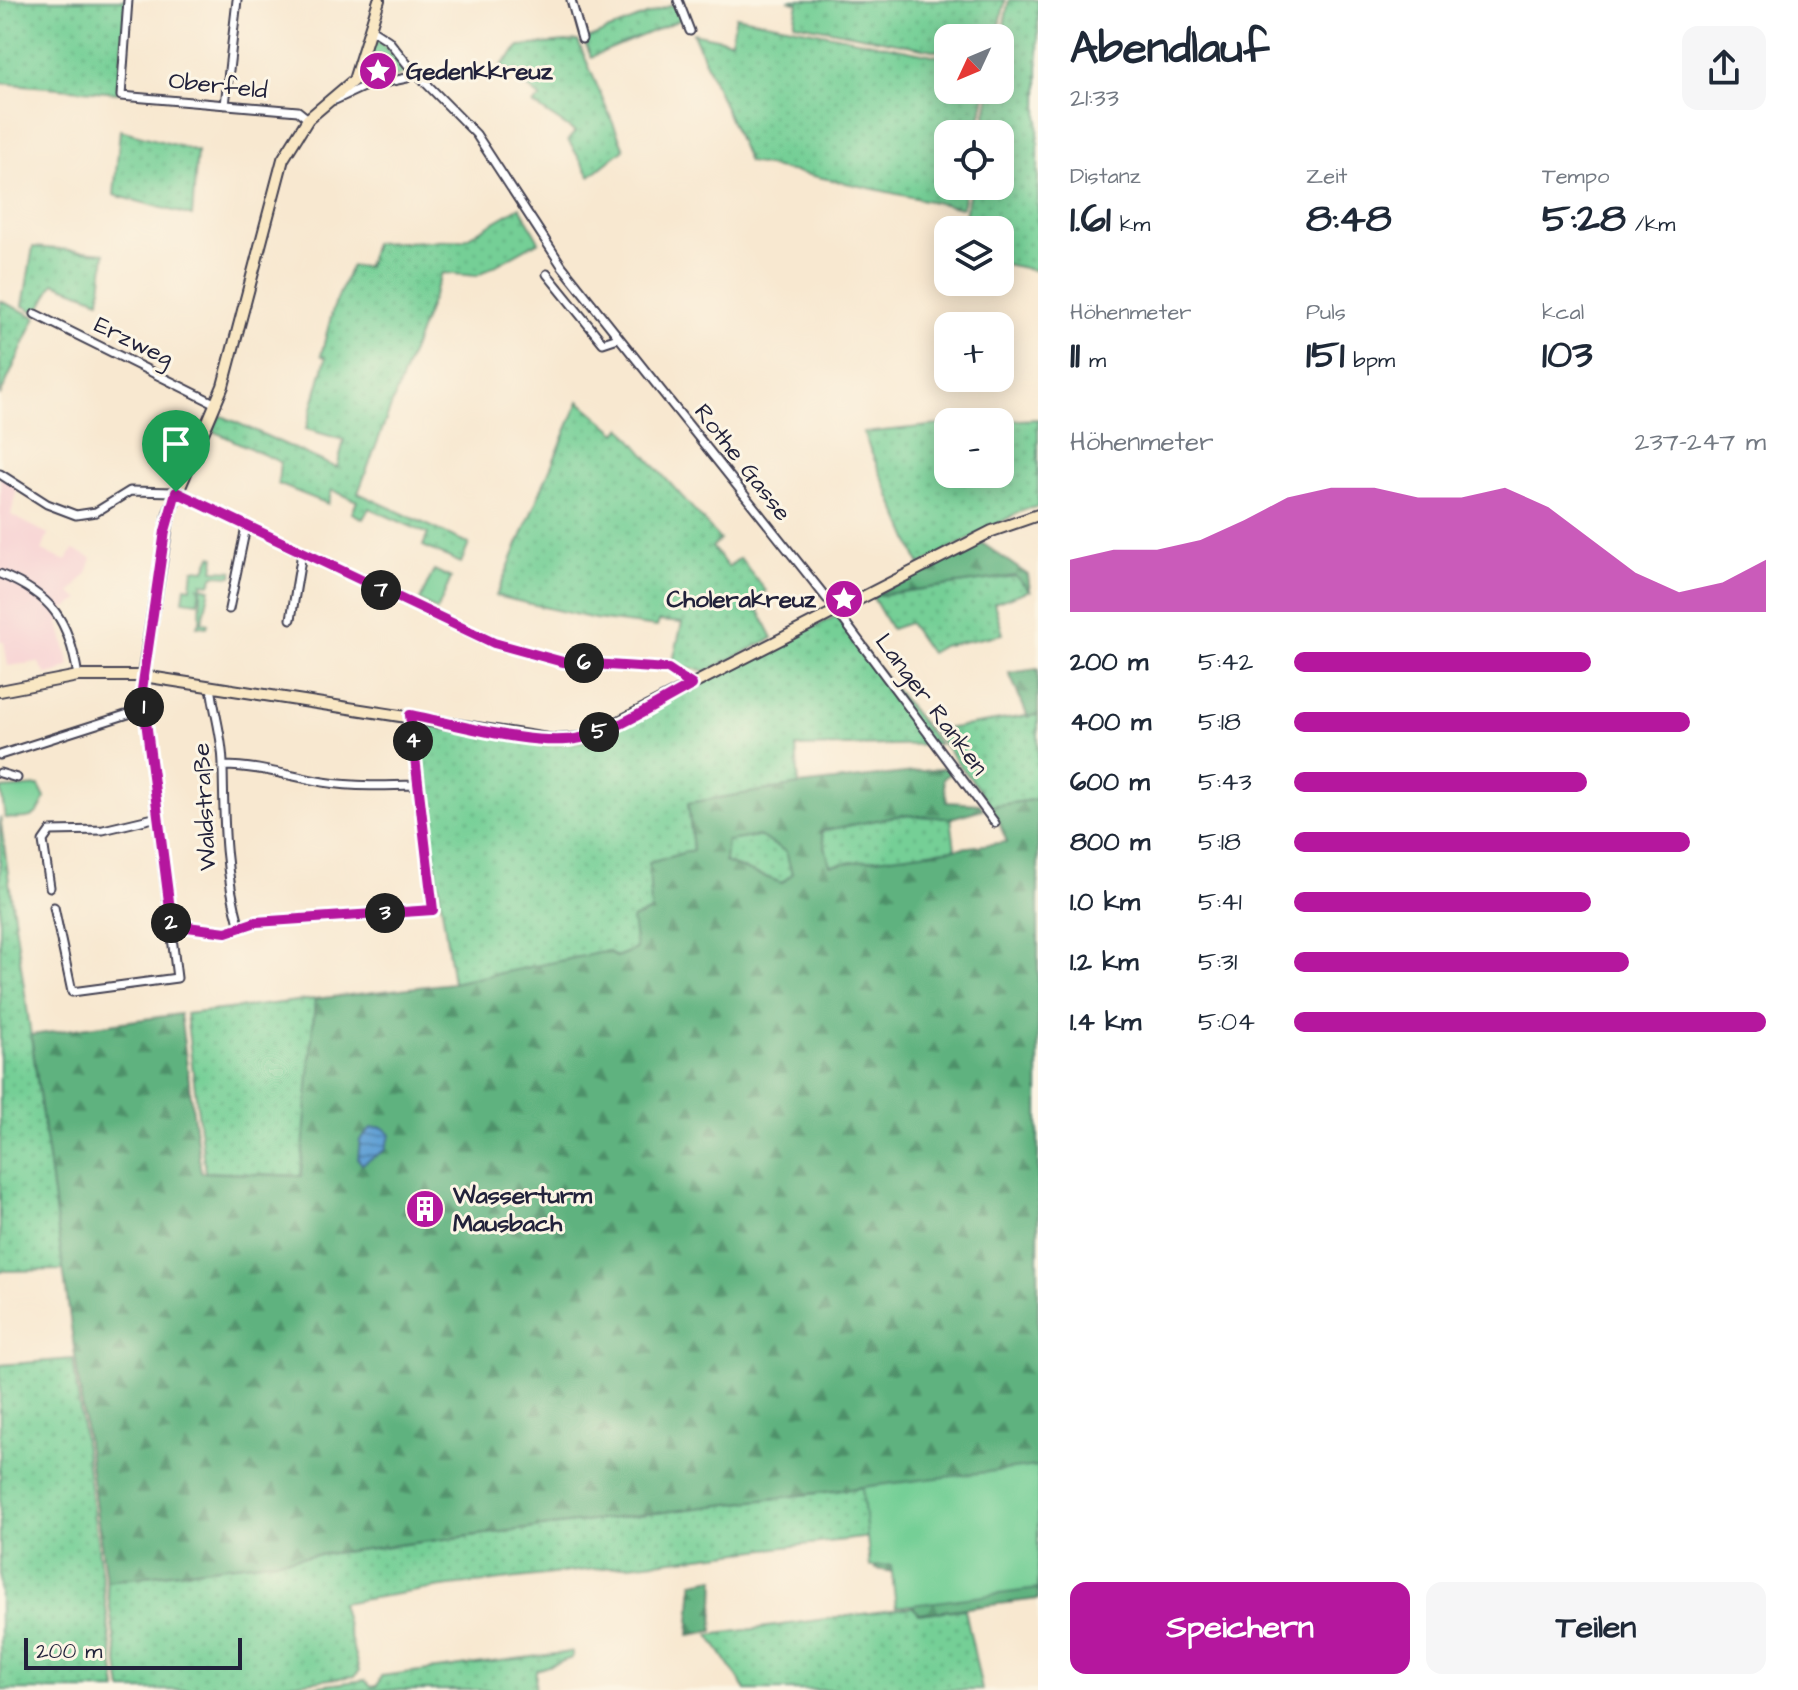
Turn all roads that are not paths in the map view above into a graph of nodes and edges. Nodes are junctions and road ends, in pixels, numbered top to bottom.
1 (128, 0) edge
2 (237, 0) edge
3 (379, 0) edge
4 (571, 0) edge
5 (678, 0) edge
6 (371, 29) junction
7 (690, 31) dead end
8 (582, 39) dead end
9 (411, 75) junction
10 (326, 104) junction
11 (225, 105) junction
12 (308, 119) junction
13 (547, 274) dead end
14 (35, 314) dead end
15 (618, 338) junction
16 (216, 404) junction
17 (0, 474) edge
18 (176, 492) junction
19 (1038, 515) edge
20 (246, 527) junction
21 (302, 553) junction
22 (0, 574) edge
23 (229, 609) dead end
24 (836, 610) junction
25 (291, 619) dead end
26 (78, 676) junction
27 (143, 676) junction
28 (211, 684) junction
29 (692, 685) junction
30 (0, 691) edge
31 (144, 709) junction
32 (410, 715) junction
33 (0, 755) edge
34 (223, 766) junction
35 (0, 773) edge
36 (17, 778) dead end
37 (418, 785) junction
38 (158, 817) junction
39 (995, 823) dead end
40 (50, 887) dead end
41 (54, 907) dead end
42 (172, 925) junction
43 (240, 928) junction

1 - 11 street, Oberfeld
2 - 11 street
3 - 6 street
4 - 8 street
5 - 7 street
6 - 9 street
6 - 10 street
9 - 10 street
9 - 15 street, Rothe Gasse
10 - 12 street
11 - 12 street, Oberfeld
12 - 16 street
13 - 15 street, Rothe Gasse
14 - 16 street, Erzweg
15 - 24 street, Rothe Gasse
16 - 18 street
17 - 18 street
18 - 20 street
18 - 27 street
19 - 24 street
20 - 21 street
20 - 23 street
21 - 25 street
21 - 29 street
22 - 26 street
24 - 29 street
24 - 39 street, Langer Ranken
26 - 27 street
26 - 30 street
27 - 28 street
27 - 31 street
28 - 32 street
28 - 34 street, Waldstraße
29 - 32 street
31 - 33 street
31 - 38 street
32 - 37 street
34 - 37 street
34 - 43 street, Waldstraße
35 - 36 street
37 - 43 street
38 - 40 street
38 - 42 street
41 - 42 street
42 - 43 street

